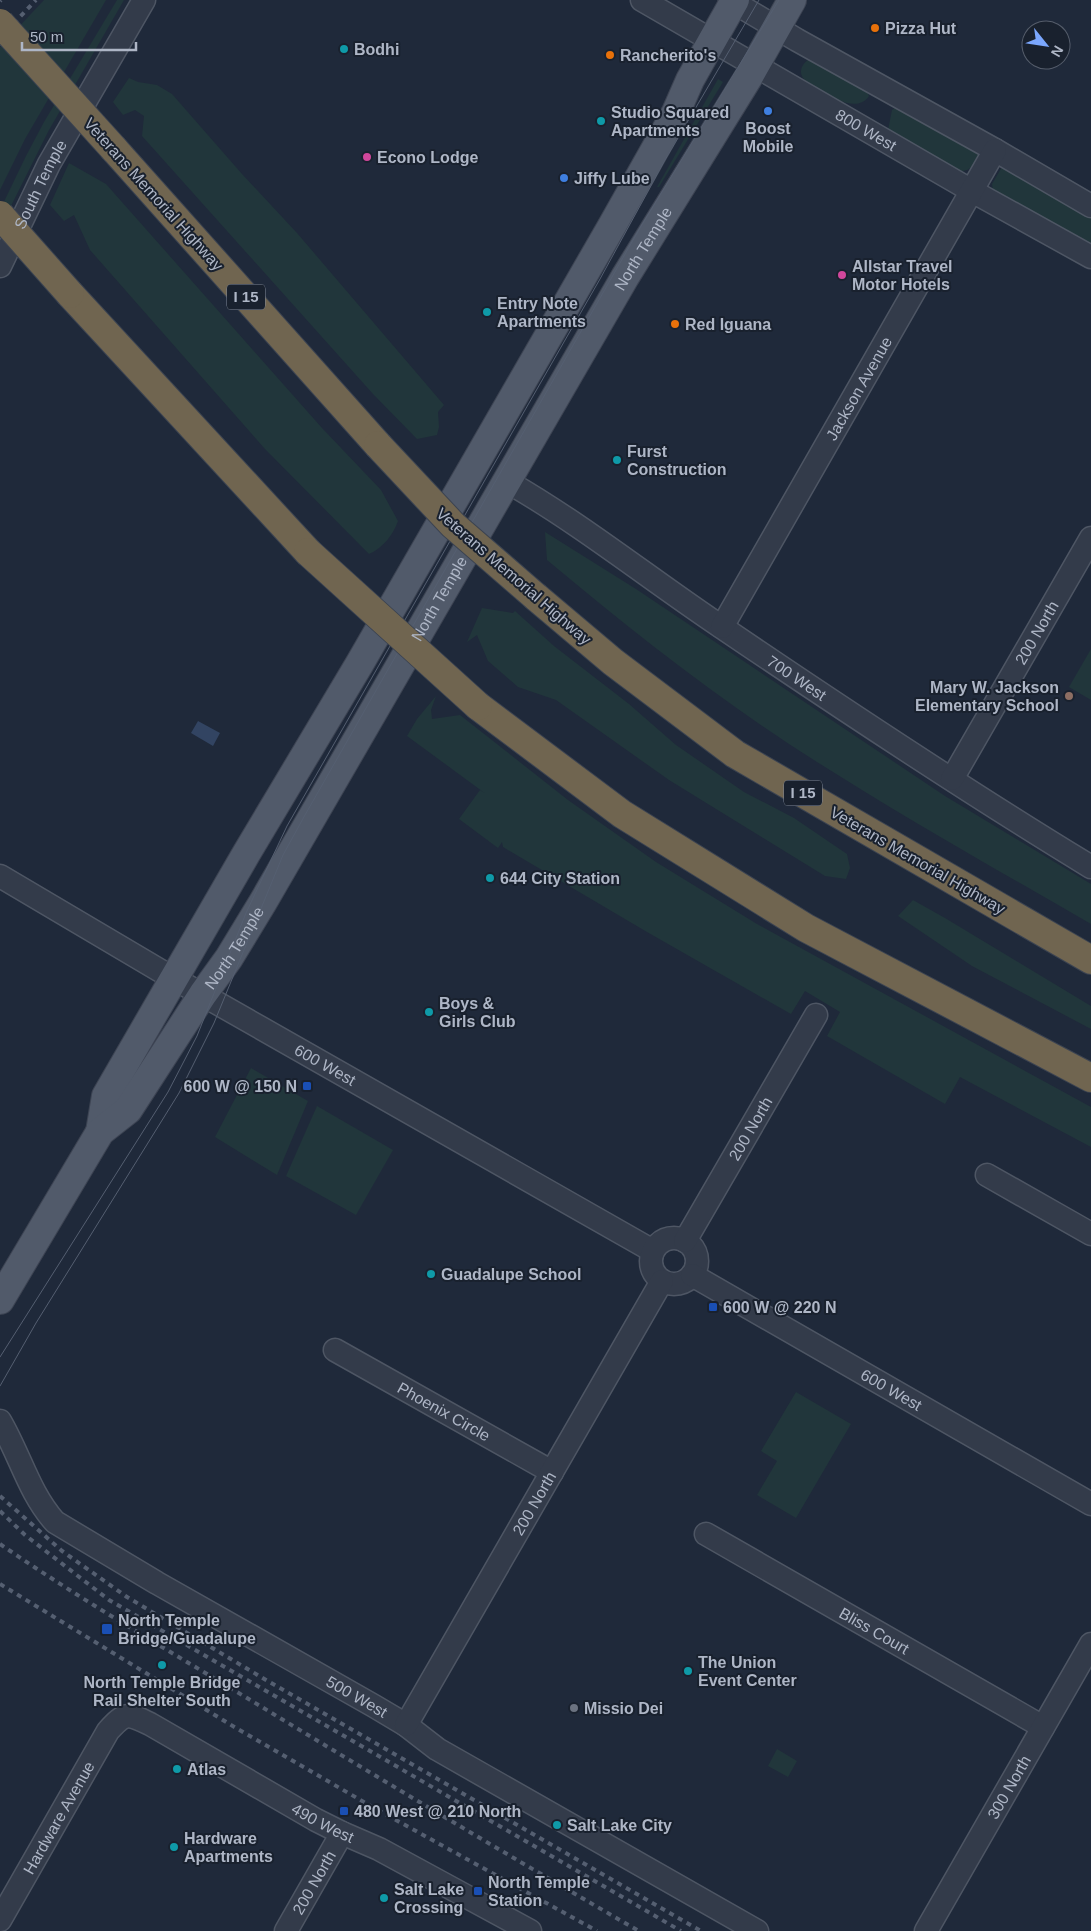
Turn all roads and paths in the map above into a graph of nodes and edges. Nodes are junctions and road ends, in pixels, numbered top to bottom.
1 (144, 0) edge
2 (642, 0) edge
3 (792, 0) edge
4 (733, 1) edge
5 (0, 24) edge
6 (776, 28) junction
7 (712, 40) junction
8 (755, 66) junction
9 (995, 150) junction
10 (972, 191) junction
11 (1091, 206) edge
12 (0, 215) edge
13 (1091, 257) edge
14 (0, 266) edge
15 (508, 482) junction
16 (1091, 538) edge
17 (722, 627) junction
18 (952, 779) junction
19 (1091, 867) edge
20 (0, 876) edge
21 (1091, 960) edge
22 (174, 978) junction
23 (203, 994) junction
24 (816, 1015) dead end
25 (1091, 1078) edge
26 (100, 1132) junction
27 (988, 1175) dead end
28 (1091, 1234) edge
29 (685, 1241) junction
30 (653, 1251) junction
31 (692, 1275) junction
32 (662, 1281) junction
33 (1, 1298) edge
34 (336, 1350) dead end
35 (0, 1422) edge
36 (552, 1472) junction
37 (1091, 1504) edge
38 (706, 1534) dead end
39 (1091, 1644) edge
40 (119, 1718) joint
41 (406, 1725) junction
42 (1043, 1727) junction
43 (342, 1833) junction
44 (0, 1920) edge
45 (0, 1929) edge
46 (4, 1931) edge
47 (286, 1931) edge
48 (530, 1931) edge
49 (757, 1931) edge
50 (926, 1931) edge

1 - 14 street, South Temple
2 - 7 street, 800 West
3 - 6 main road, North Temple
4 - 6 street
4 - 7 main road, North Temple
5 - 21 highway, Veterans Memorial Highway / I 15, bridge
6 - 8 main road, North Temple
6 - 9 street
7 - 8 street, 800 West
7 - 22 main road, North Temple
8 - 10 street, 800 West
8 - 15 main road, North Temple
9 - 10 street, Jackson Avenue
9 - 11 street
10 - 13 street, 800 West
10 - 17 street, Jackson Avenue
12 - 25 highway, bridge
15 - 17 street, 700 West
15 - 23 main road, North Temple
16 - 18 street, 200 North
17 - 18 street, 700 West
18 - 19 street, 700 West
20 - 22 street, 600 West
22 - 23 street, 600 West
22 - 26 main road, North Temple
23 - 26 main road, North Temple
23 - 30 street, 600 West
24 - 29 street, 200 North
26 - 33 main road, North Temple
27 - 28 street
29 - 30 street
29 - 31 street
30 - 32 street
31 - 32 street
31 - 37 street, 600 West
32 - 36 street, 200 North
34 - 36 street, Phoenix Circle
35 - 41 street, 500 West
36 - 41 street, 200 North
38 - 42 street, Bliss Court
39 - 42 street, 300 North
40 - 43 street, 490 West
40 - 44 street, Hardware Avenue
41 - 49 street, 500 West
42 - 50 street, 300 North
43 - 47 street, 200 North
43 - 48 street, 490 West
45 - 46 street

